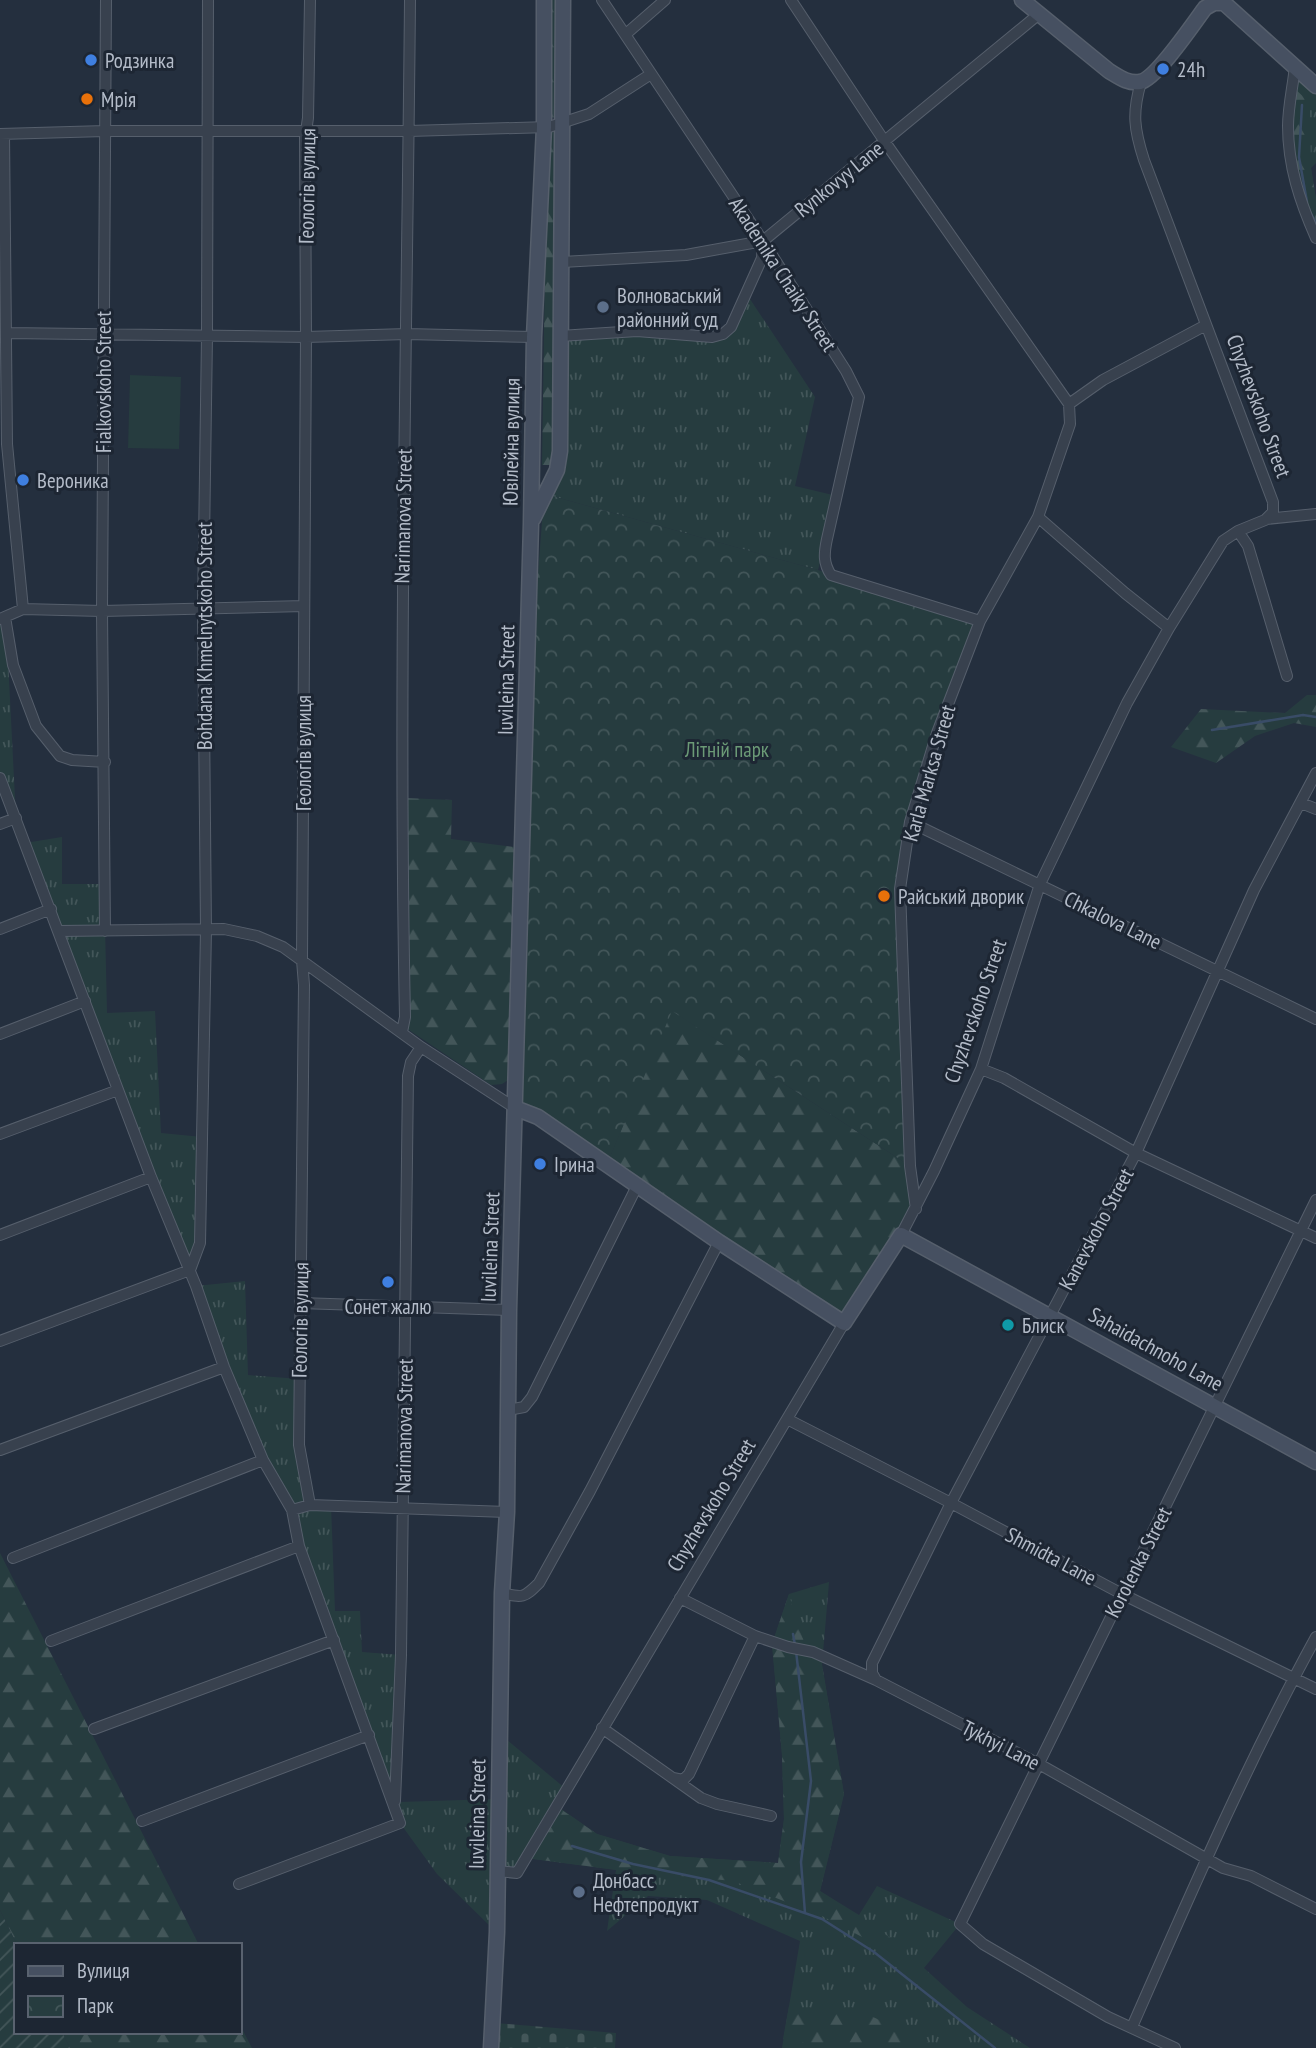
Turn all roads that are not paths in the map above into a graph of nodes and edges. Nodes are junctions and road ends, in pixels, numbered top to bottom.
1 (106, 0) edge
2 (208, 0) edge
3 (310, 0) edge
4 (410, 0) edge
5 (544, 0) edge
6 (563, 0) edge
7 (603, 0) edge
8 (665, 0) edge
9 (792, 0) edge
10 (1022, 0) edge
11 (1039, 14) junction
12 (626, 34) junction
13 (1295, 66) junction
14 (651, 74) junction
15 (1141, 82) junction
16 (1316, 86) edge
17 (564, 123) junction
18 (544, 127) junction
19 (105, 131) junction
20 (208, 131) junction
21 (306, 131) junction
22 (409, 131) junction
23 (2, 134) edge
24 (885, 142) junction
25 (1316, 238) edge
26 (763, 242) junction
27 (562, 262) junction
28 (1206, 325) junction
29 (7, 333) junction
30 (407, 334) junction
31 (103, 335) junction
32 (207, 336) junction
33 (560, 336) junction
34 (306, 337) junction
35 (534, 337) junction
36 (1069, 404) junction
37 (531, 463) junction
38 (557, 470) junction
39 (1316, 514) edge
40 (1038, 517) junction
41 (1265, 520) junction
42 (531, 524) junction
43 (1238, 531) junction
44 (304, 606) junction
45 (23, 609) junction
46 (203, 610) junction
47 (102, 611) junction
48 (1, 618) edge
49 (980, 621) junction
50 (1169, 628) junction
51 (1287, 676) dead end
52 (105, 762) junction
53 (1316, 773) edge
54 (0, 778) edge
55 (1301, 803) junction
56 (1316, 809) edge
57 (16, 818) junction
58 (910, 822) junction
59 (0, 824) edge
60 (1040, 884) junction
61 (51, 909) junction
62 (0, 929) edge
63 (206, 930) junction
64 (59, 931) junction
65 (105, 931) junction
66 (302, 960) junction
67 (1219, 971) junction
68 (85, 1001) junction
69 (1316, 1019) edge
70 (402, 1032) junction
71 (0, 1034) edge
72 (421, 1047) junction
73 (981, 1069) junction
74 (118, 1090) junction
75 (515, 1108) junction
76 (0, 1134) edge
77 (1136, 1153) junction
78 (151, 1177) junction
79 (637, 1186) junction
80 (1316, 1200) edge
81 (916, 1209) junction
82 (1301, 1231) junction
83 (0, 1235) edge
84 (901, 1235) junction
85 (1316, 1238) edge
86 (719, 1242) junction
87 (190, 1270) junction
88 (300, 1303) junction
89 (407, 1306) junction
90 (509, 1310) junction
91 (1050, 1315) junction
92 (844, 1323) junction
93 (0, 1341) edge
94 (224, 1367) junction
95 (1216, 1406) junction
96 (508, 1410) junction
97 (787, 1419) junction
98 (0, 1450) edge
99 (263, 1460) junction
100 (1316, 1462) edge
101 (951, 1503) junction
102 (310, 1505) junction
103 (402, 1508) junction
104 (292, 1510) junction
105 (507, 1512) junction
106 (299, 1545) junction
107 (13, 1558) dead end
108 (502, 1593) junction
109 (1122, 1594) junction
110 (680, 1598) junction
111 (755, 1636) junction
112 (1316, 1637) edge
113 (334, 1640) junction
114 (51, 1641) dead end
115 (1293, 1678) junction
116 (876, 1680) junction
117 (1316, 1689) edge
118 (94, 1728) dead end
119 (601, 1728) junction
120 (369, 1735) junction
121 (1039, 1764) junction
122 (673, 1778) junction
123 (395, 1808) junction
124 (771, 1815) dead end
125 (142, 1821) dead end
126 (1206, 1858) junction
127 (497, 1871) junction
128 (239, 1884) dead end
129 (1316, 1909) edge
130 (1132, 2027) junction
131 (491, 2048) edge
132 (1175, 2048) edge

1 - 19 street, Fialkovskoho Street
2 - 20 street, Bohdana Khmelnytskoho Street
3 - 21 street, Геологів вулиця
4 - 22 street, Narimanova Street
5 - 18 street, Ювілейна вулиця
6 - 17 street, Ювілейна вулиця
7 - 12 street, Akademika Chaiky Street
8 - 12 street
9 - 24 street
10 - 11 street
11 - 15 street
11 - 24 street, Rynkovyy Lane
12 - 14 street, Akademika Chaiky Street
13 - 15 street
13 - 16 street
13 - 25 street
14 - 17 street
14 - 26 street, Akademika Chaiky Street
15 - 28 street, Chyzhevskoho Street
17 - 18 street
17 - 27 street, Ювілейна вулиця
18 - 22 street
18 - 35 street, Ювілейна вулиця
19 - 20 street
19 - 23 street
19 - 31 street, Fialkovskoho Street
20 - 21 street
20 - 32 street, Bohdana Khmelnytskoho Street
21 - 22 street
21 - 34 street, Геологів вулиця
22 - 30 street, Narimanova Street
23 - 29 street
24 - 26 street, Rynkovyy Lane
24 - 36 street
26 - 27 street, Rynkovyy Lane
26 - 33 street
26 - 49 street, Akademika Chaiky Street
27 - 33 street, Ювілейна вулиця
28 - 36 street
28 - 41 street, Chyzhevskoho Street
29 - 31 street
29 - 45 street
30 - 34 street
30 - 35 street
30 - 70 street, Narimanova Street
31 - 32 street
31 - 47 street, Fialkovskoho Street
32 - 34 street
32 - 46 street, Bohdana Khmelnytskoho Street
33 - 38 street, Ювілейна вулиця
34 - 44 street, Геологів вулиця
35 - 37 street, Ювілейна вулиця
36 - 40 street, Karla Marksa Street
37 - 38 street
37 - 42 street, Ювілейна вулиця
38 - 42 street, Ювілейна вулиця
39 - 41 street
40 - 49 street, Karla Marksa Street
40 - 50 street
41 - 43 street, Chyzhevskoho Street
42 - 75 street, Iuvileina Street
43 - 50 street, Chyzhevskoho Street
43 - 51 street
44 - 46 street
44 - 66 street, Геологів вулиця
45 - 47 street
45 - 48 street
46 - 47 street
46 - 63 street, Bohdana Khmelnytskoho Street
47 - 52 street, Fialkovskoho Street
48 - 52 street
49 - 58 street, Karla Marksa Street
50 - 60 street, Chyzhevskoho Street
52 - 65 street, Fialkovskoho Street
53 - 55 street, Kanevskoho Street
54 - 57 street
55 - 56 street
55 - 67 street, Kanevskoho Street
57 - 59 street
57 - 61 street
58 - 60 street, Chkalova Lane
58 - 81 street, Karla Marksa Street
60 - 67 street, Chkalova Lane
60 - 73 street, Chyzhevskoho Street
61 - 62 street
61 - 64 street
63 - 65 street
63 - 66 street
63 - 87 street, Bohdana Khmelnytskoho Street
64 - 65 street
64 - 68 street
66 - 70 street
66 - 88 street, Геологів вулиця
67 - 69 street, Chkalova Lane
67 - 77 street, Kanevskoho Street
68 - 71 street
68 - 74 street
70 - 72 street
72 - 75 street
72 - 89 street, Narimanova Street
73 - 77 street
73 - 81 street, Chyzhevskoho Street
74 - 76 street
74 - 78 street
75 - 79 street
75 - 90 street, Iuvileina Street
77 - 82 street
77 - 91 street, Kanevskoho Street
78 - 83 street
78 - 87 street
79 - 86 street
79 - 96 street
80 - 82 street, Korolenka Street
81 - 84 street, Chyzhevskoho Street
82 - 85 street
82 - 95 street, Korolenka Street
84 - 91 street, Sahaidachnoho Lane
84 - 92 street, Chyzhevskoho Street
86 - 92 street
86 - 108 street
87 - 93 street
87 - 94 street
88 - 89 street
88 - 102 street, Геологів вулиця
89 - 90 street
89 - 103 street, Narimanova Street
90 - 96 street, Iuvileina Street
91 - 95 street, Sahaidachnoho Lane
91 - 101 street, Kanevskoho Street
92 - 97 street, Chyzhevskoho Street
94 - 98 street
94 - 99 street
95 - 100 street, Sahaidachnoho Lane
95 - 109 street, Korolenka Street
96 - 105 street, Iuvileina Street
97 - 101 street, Shmidta Lane
97 - 110 street, Chyzhevskoho Street
99 - 104 street
99 - 107 street
101 - 109 street, Shmidta Lane
101 - 116 street, Kanevskoho Street
102 - 103 street
102 - 104 street
103 - 105 street
103 - 123 street, Narimanova Street
104 - 106 street
105 - 108 street, Iuvileina Street
106 - 113 street
106 - 114 street
108 - 127 street, Iuvileina Street
109 - 115 street, Shmidta Lane
109 - 121 street, Korolenka Street
110 - 111 street, Tykhyi Lane
110 - 119 street, Chyzhevskoho Street
111 - 116 street, Tykhyi Lane
111 - 122 street
112 - 115 street
113 - 118 street
113 - 120 street
115 - 117 street, Shmidta Lane
115 - 126 street
116 - 121 street, Tykhyi Lane
119 - 122 street
119 - 127 street, Chyzhevskoho Street
120 - 123 street
120 - 125 street
121 - 126 street, Tykhyi Lane
121 - 130 street, Korolenka Street
122 - 124 street
123 - 128 street
126 - 129 street, Tykhyi Lane
126 - 130 street
127 - 131 street, Iuvileina Street
130 - 132 street

